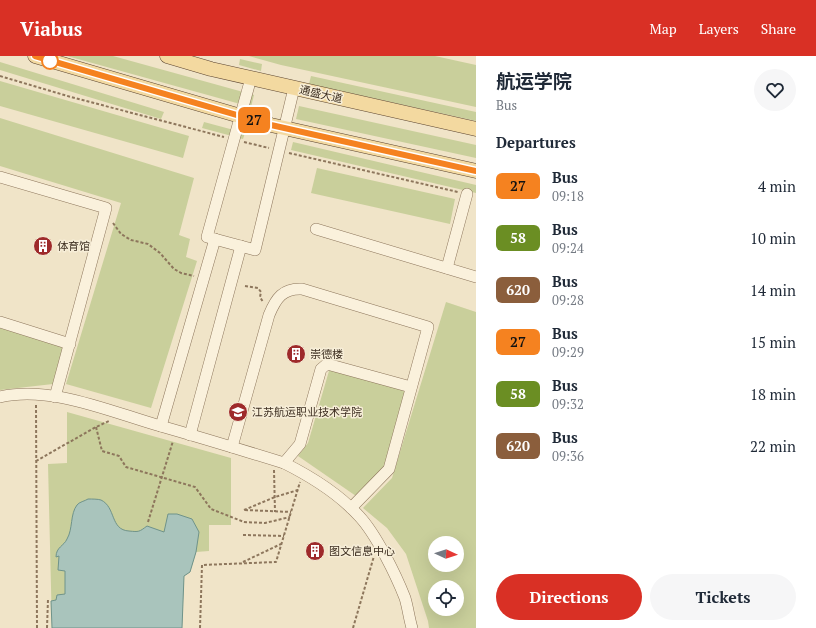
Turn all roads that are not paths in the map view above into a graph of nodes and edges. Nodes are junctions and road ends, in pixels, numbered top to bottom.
1 (35, 56) edge
2 (167, 56) edge
3 (251, 78) junction
4 (294, 88) junction
5 (240, 116) junction
6 (284, 128) junction
7 (476, 129) edge
8 (476, 171) edge
9 (0, 177) edge
10 (467, 194) dead end
11 (316, 229) dead end
12 (215, 240) junction
13 (241, 246) junction
14 (447, 268) junction
15 (476, 277) edge
16 (0, 322) edge
17 (70, 344) junction
18 (411, 387) junction
19 (0, 397) edge
20 (55, 397) junction
21 (161, 426) junction
22 (190, 435) junction
23 (232, 448) junction
24 (284, 463) junction
25 (351, 508) junction
26 (412, 628) edge

1 - 5 main road
2 - 3 main road, 通盛大道
3 - 4 main road, 通盛大道
3 - 5 street
4 - 6 street
4 - 7 main road, 通盛大道
5 - 6 main road
5 - 12 street
6 - 8 main road
6 - 13 street
9 - 17 street
10 - 14 street
11 - 14 street
12 - 13 street
12 - 21 street
13 - 22 street
14 - 15 street
16 - 17 street
17 - 20 street
18 - 23 street
18 - 24 street
18 - 25 street
19 - 20 street
20 - 21 street
21 - 22 street
22 - 23 street
23 - 24 street
24 - 25 street
25 - 26 street

